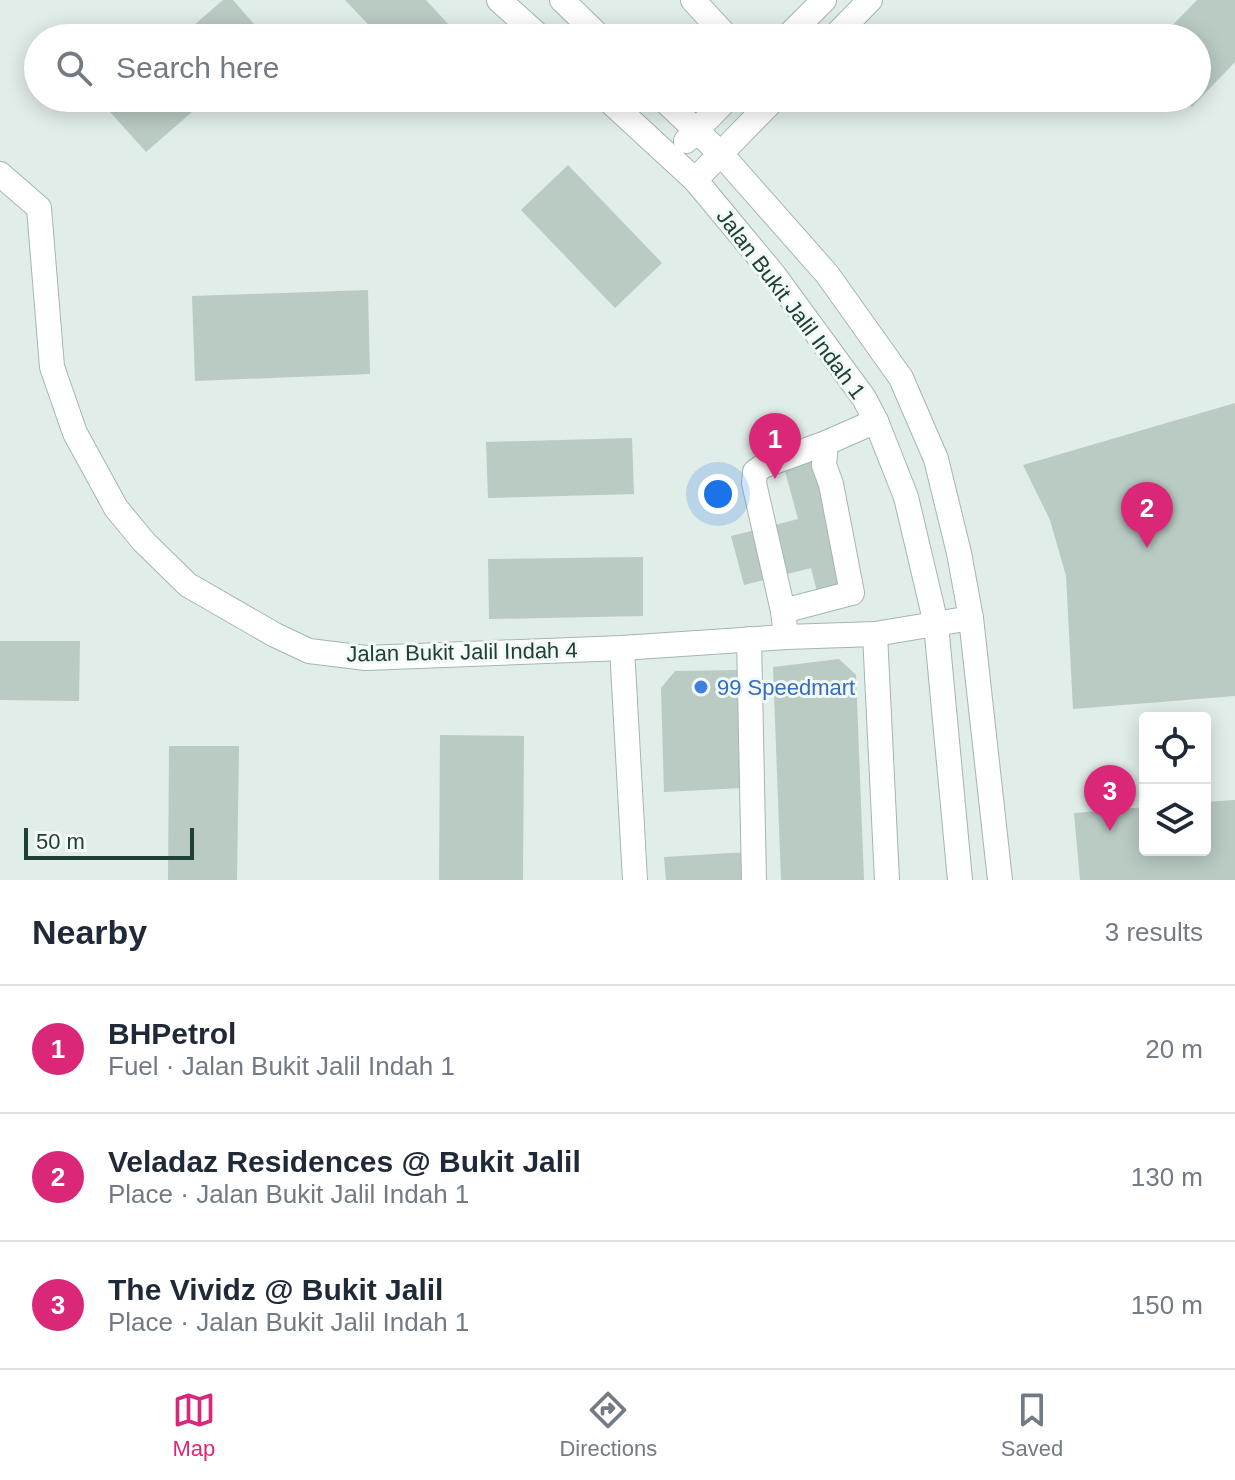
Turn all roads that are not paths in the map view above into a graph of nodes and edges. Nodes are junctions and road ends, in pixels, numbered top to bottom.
1 (499, 0) edge
2 (562, 0) edge
3 (693, 0) edge
4 (824, 0) edge
5 (870, 0) edge
6 (526, 24) edge
7 (587, 24) edge
8 (715, 24) edge
9 (800, 24) edge
10 (847, 24) edge
11 (621, 112) edge
12 (676, 112) edge
13 (714, 112) edge
14 (762, 112) edge
15 (696, 131) junction
16 (721, 154) junction
17 (670, 156) junction
18 (0, 174) edge
19 (695, 180) junction
20 (876, 421) junction
21 (826, 443) junction
22 (783, 611) junction
23 (971, 618) junction
24 (936, 624) junction
25 (875, 634) junction
26 (786, 637) junction
27 (749, 639) junction
28 (622, 648) junction
29 (635, 880) edge
30 (754, 880) edge
31 (887, 880) edge
32 (960, 880) edge
33 (1000, 880) edge

1 - 6 street
2 - 7 street
3 - 8 street
4 - 9 street
5 - 10 street
11 - 17 street, Jalan Bukit Jalil Indah 1
12 - 15 street, Jalan Bukit Jalil Indah 1
13 - 15 street
14 - 16 street
15 - 16 street, Jalan Bukit Jalil Indah 1
15 - 17 street
16 - 19 street
16 - 23 street, Jalan Bukit Jalil Indah 1
17 - 19 street, Jalan Bukit Jalil Indah 1
18 - 28 street, Jalan Bukit Jalil Indah 4
19 - 20 street, Jalan Bukit Jalil Indah 1
20 - 21 street
20 - 24 street, Jalan Bukit Jalil Indah 1
21 - 22 street
21 - 22 street
22 - 26 street
23 - 24 street, Jalan Bukit Jalil Indah 4
23 - 33 street, Jalan Bukit Jalil Indah 1
24 - 25 street, Jalan Bukit Jalil Indah 4
24 - 32 street, Jalan Bukit Jalil Indah 1
25 - 26 street, Jalan Bukit Jalil Indah 4
25 - 31 street
26 - 27 street, Jalan Bukit Jalil Indah 4
27 - 28 street, Jalan Bukit Jalil Indah 4
27 - 30 street
28 - 29 street

